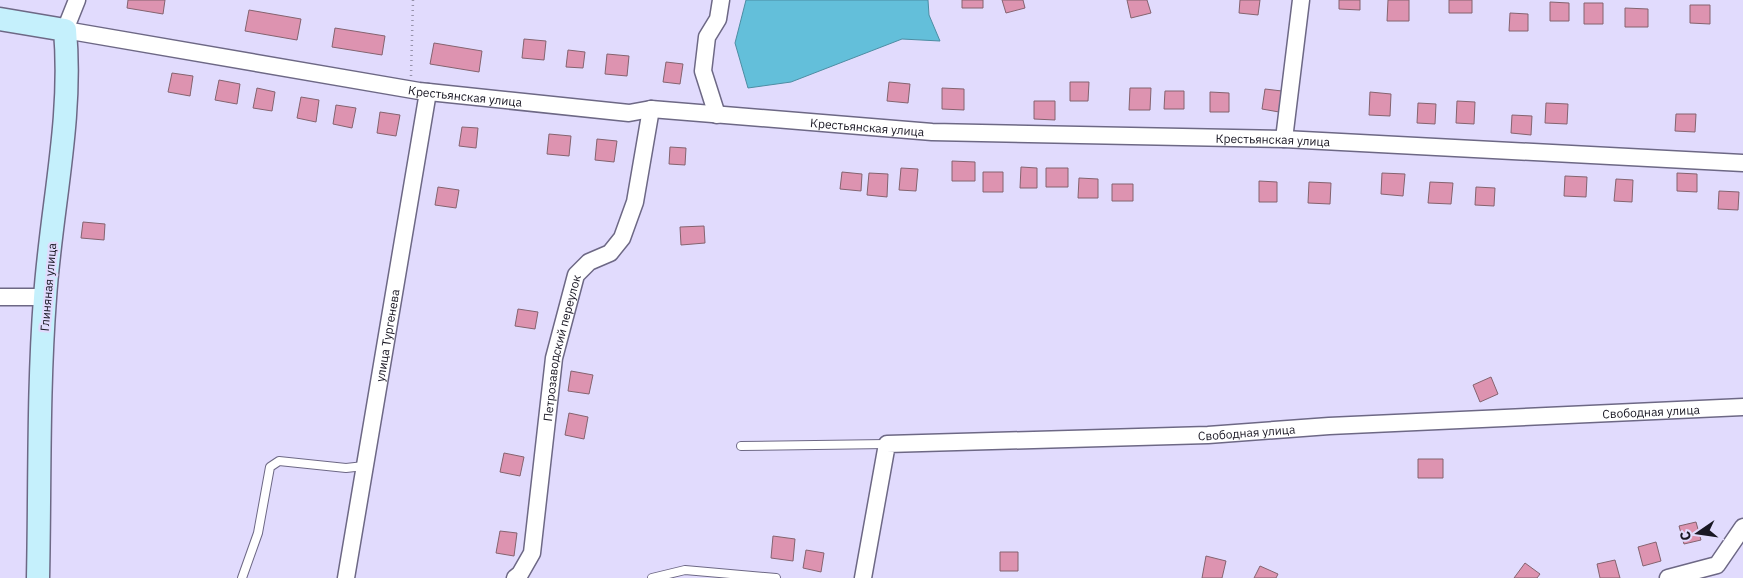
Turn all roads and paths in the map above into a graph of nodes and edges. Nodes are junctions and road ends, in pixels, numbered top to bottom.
1 (77, 0) edge
2 (413, 0) edge
3 (721, 0) edge
4 (1302, 0) edge
5 (0, 18) edge
6 (65, 30) junction
7 (410, 90) junction
8 (428, 92) junction
9 (652, 109) junction
10 (717, 115) junction
11 (1284, 139) junction
12 (1743, 163) edge
13 (0, 297) edge
14 (45, 297) junction
15 (1743, 407) edge
16 (887, 444) junction
17 (741, 446) dead end
18 (364, 466) junction
19 (1743, 527) edge
20 (38, 578) edge
21 (242, 578) edge
22 (346, 578) edge
23 (515, 578) edge
24 (652, 578) edge
25 (776, 578) edge
26 (863, 578) edge
27 (1668, 578) edge

1 - 6 street, Глиняная улица
2 - 7 path
3 - 10 street
4 - 11 street
5 - 6 street, Крестьянская улица
6 - 7 street, Крестьянская улица
6 - 14 street, Глиняная улица
7 - 8 street, Крестьянская улица
8 - 9 street, Крестьянская улица
8 - 18 street, улица Тургенева
9 - 10 street, Крестьянская улица
9 - 23 street, Петрозаводский переулок
10 - 11 street, Крестьянская улица
11 - 12 street, Крестьянская улица
13 - 14 street
14 - 20 street, Глиняная улица
15 - 16 street, Свободная улица
16 - 17 lane
16 - 26 street
18 - 21 lane
18 - 22 street, улица Тургенева
19 - 27 street
24 - 25 lane

